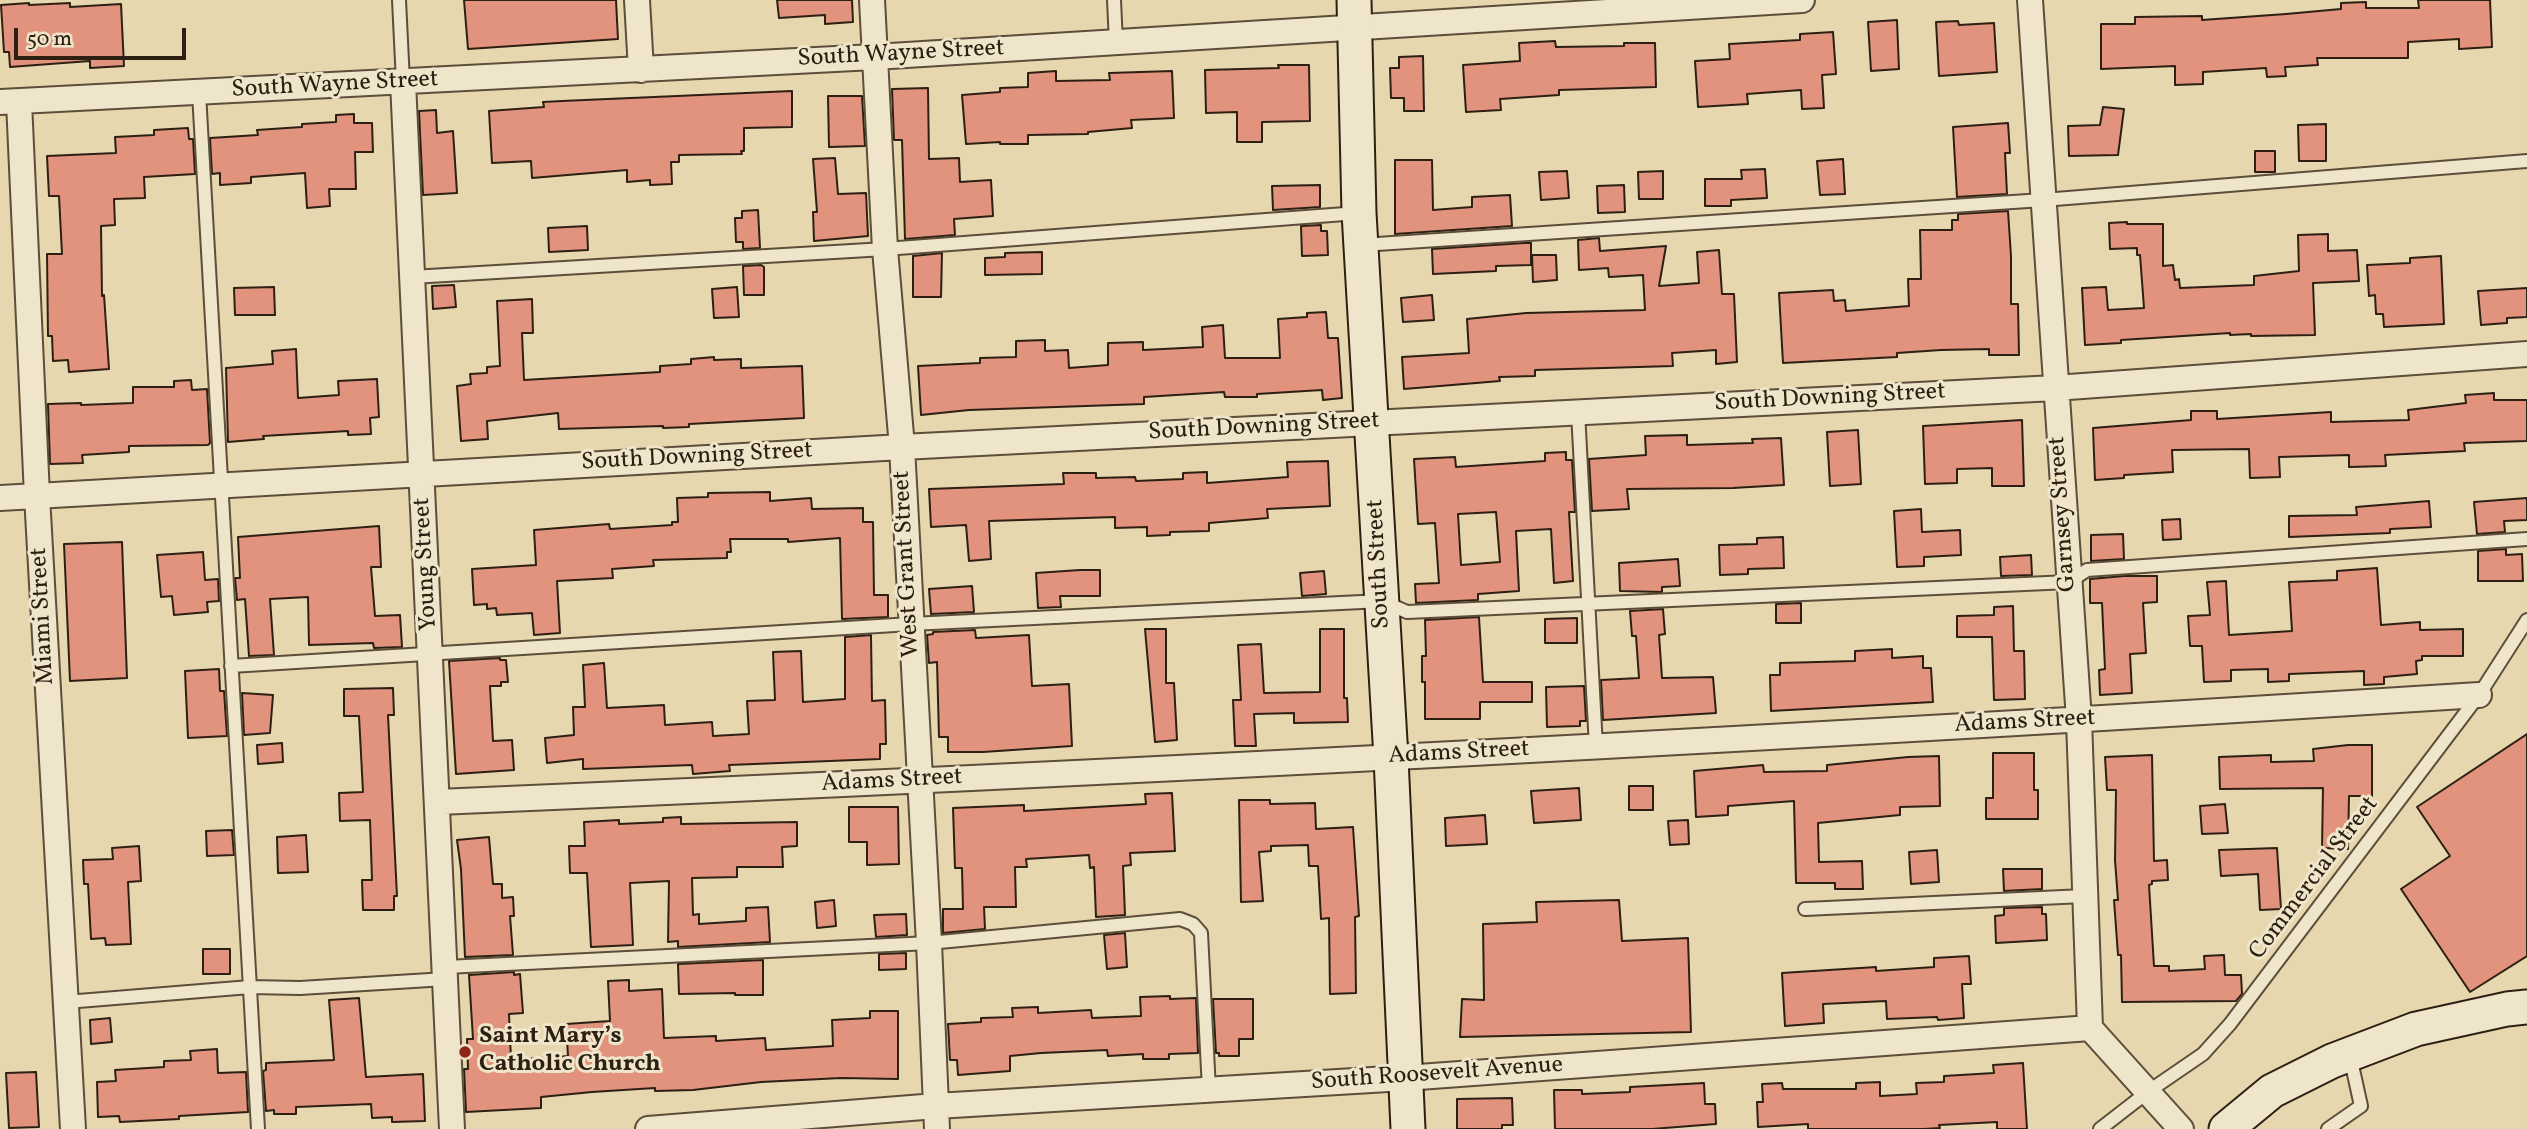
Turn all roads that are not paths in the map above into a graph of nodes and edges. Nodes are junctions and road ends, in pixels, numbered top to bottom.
1 (399, 0) edge
2 (637, 0) edge
3 (872, 0) edge
4 (1114, 0) edge
5 (1802, 0) edge
6 (2030, 0) edge
7 (1355, 14) edge
8 (1116, 43) junction
9 (874, 57) junction
10 (641, 70) junction
11 (403, 82) junction
12 (199, 93) junction
13 (10, 102) edge
14 (2527, 161) edge
15 (2043, 200) junction
16 (1360, 229) junction
17 (885, 249) junction
18 (412, 277) junction
19 (2527, 354) edge
20 (2055, 388) junction
21 (1578, 412) junction
22 (1373, 423) junction
23 (902, 447) junction
24 (422, 474) junction
25 (221, 486) junction
26 (37, 496) junction
27 (0, 498) edge
28 (2527, 539) edge
29 (2069, 582) junction
30 (1382, 601) junction
31 (1589, 603) junction
32 (2527, 620) edge
33 (911, 624) junction
34 (431, 653) junction
35 (231, 666) junction
36 (2479, 695) junction
37 (2079, 720) junction
38 (1596, 747) junction
39 (1391, 758) junction
40 (920, 781) junction
41 (438, 802) junction
42 (2084, 896) junction
43 (1805, 909) dead end
44 (929, 943) junction
45 (446, 973) junction
46 (250, 987) junction
47 (66, 1002) junction
48 (2527, 1007) edge
49 (2090, 1028) junction
50 (2350, 1055) junction
51 (1405, 1077) junction
52 (1209, 1090) junction
53 (2149, 1091) junction
54 (936, 1118) edge
55 (73, 1129) edge
56 (258, 1129) edge
57 (452, 1129) edge
58 (648, 1129) edge
59 (1408, 1129) edge
60 (2100, 1129) edge
61 (2181, 1129) edge
62 (2226, 1129) edge
63 (2328, 1129) edge

1 - 11 lane, Young Street
2 - 10 street
3 - 9 street, West Grant Street
4 - 8 lane
5 - 7 street, South Wayne Street
6 - 15 street, Garnsey Street
7 - 8 street, South Wayne Street
7 - 16 street, South Street
8 - 9 street, South Wayne Street
9 - 10 street, South Wayne Street
9 - 17 street, West Grant Street
10 - 11 street, South Wayne Street
11 - 12 street, South Wayne Street
11 - 18 street, Young Street
12 - 13 street, South Wayne Street
12 - 25 lane
13 - 26 street, Miami Street
14 - 15 lane
15 - 16 lane
15 - 20 street, Garnsey Street
16 - 17 lane
16 - 22 street, South Street
17 - 18 lane
17 - 23 street, West Grant Street
18 - 24 street, Young Street
19 - 20 street, South Downing Street
20 - 21 street, South Downing Street
20 - 29 street, Garnsey Street
21 - 22 street, South Downing Street
21 - 31 lane
22 - 23 street, South Downing Street
22 - 30 street, South Street
23 - 24 street, South Downing Street
23 - 33 street, West Grant Street
24 - 25 street, South Downing Street
24 - 34 street, Young Street
25 - 26 street, South Downing Street
25 - 35 lane
26 - 27 street, South Downing Street
26 - 47 street, Miami Street
28 - 29 lane
29 - 31 lane
29 - 37 street, Garnsey Street
30 - 31 lane
30 - 33 lane
30 - 39 street, South Street
31 - 38 lane
32 - 36 lane, Commercial Street
33 - 34 lane
33 - 40 street, West Grant Street
34 - 35 lane
34 - 41 street, Young Street
35 - 46 lane
36 - 37 street, Adams Street
36 - 53 lane, Commercial Street
37 - 38 street, Adams Street
37 - 42 street, Garnsey Street
38 - 39 street, Adams Street
39 - 40 street, Adams Street
39 - 51 street, South Street
40 - 41 street, Adams Street
40 - 44 street, West Grant Street
41 - 45 street, Young Street
42 - 43 lane
42 - 49 street, Garnsey Street
44 - 45 lane
44 - 52 lane
44 - 54 street, West Grant Street
45 - 46 lane
45 - 57 street, Young Street
46 - 47 lane
46 - 56 lane
47 - 55 street, Miami Street
48 - 50 street
49 - 51 street, South Roosevelt Avenue
49 - 53 street
50 - 62 street
50 - 63 lane
51 - 52 street, South Roosevelt Avenue
51 - 59 street, South Street
52 - 54 street, South Roosevelt Avenue
53 - 60 lane, Commercial Street
53 - 61 street
54 - 58 street, South Roosevelt Avenue

